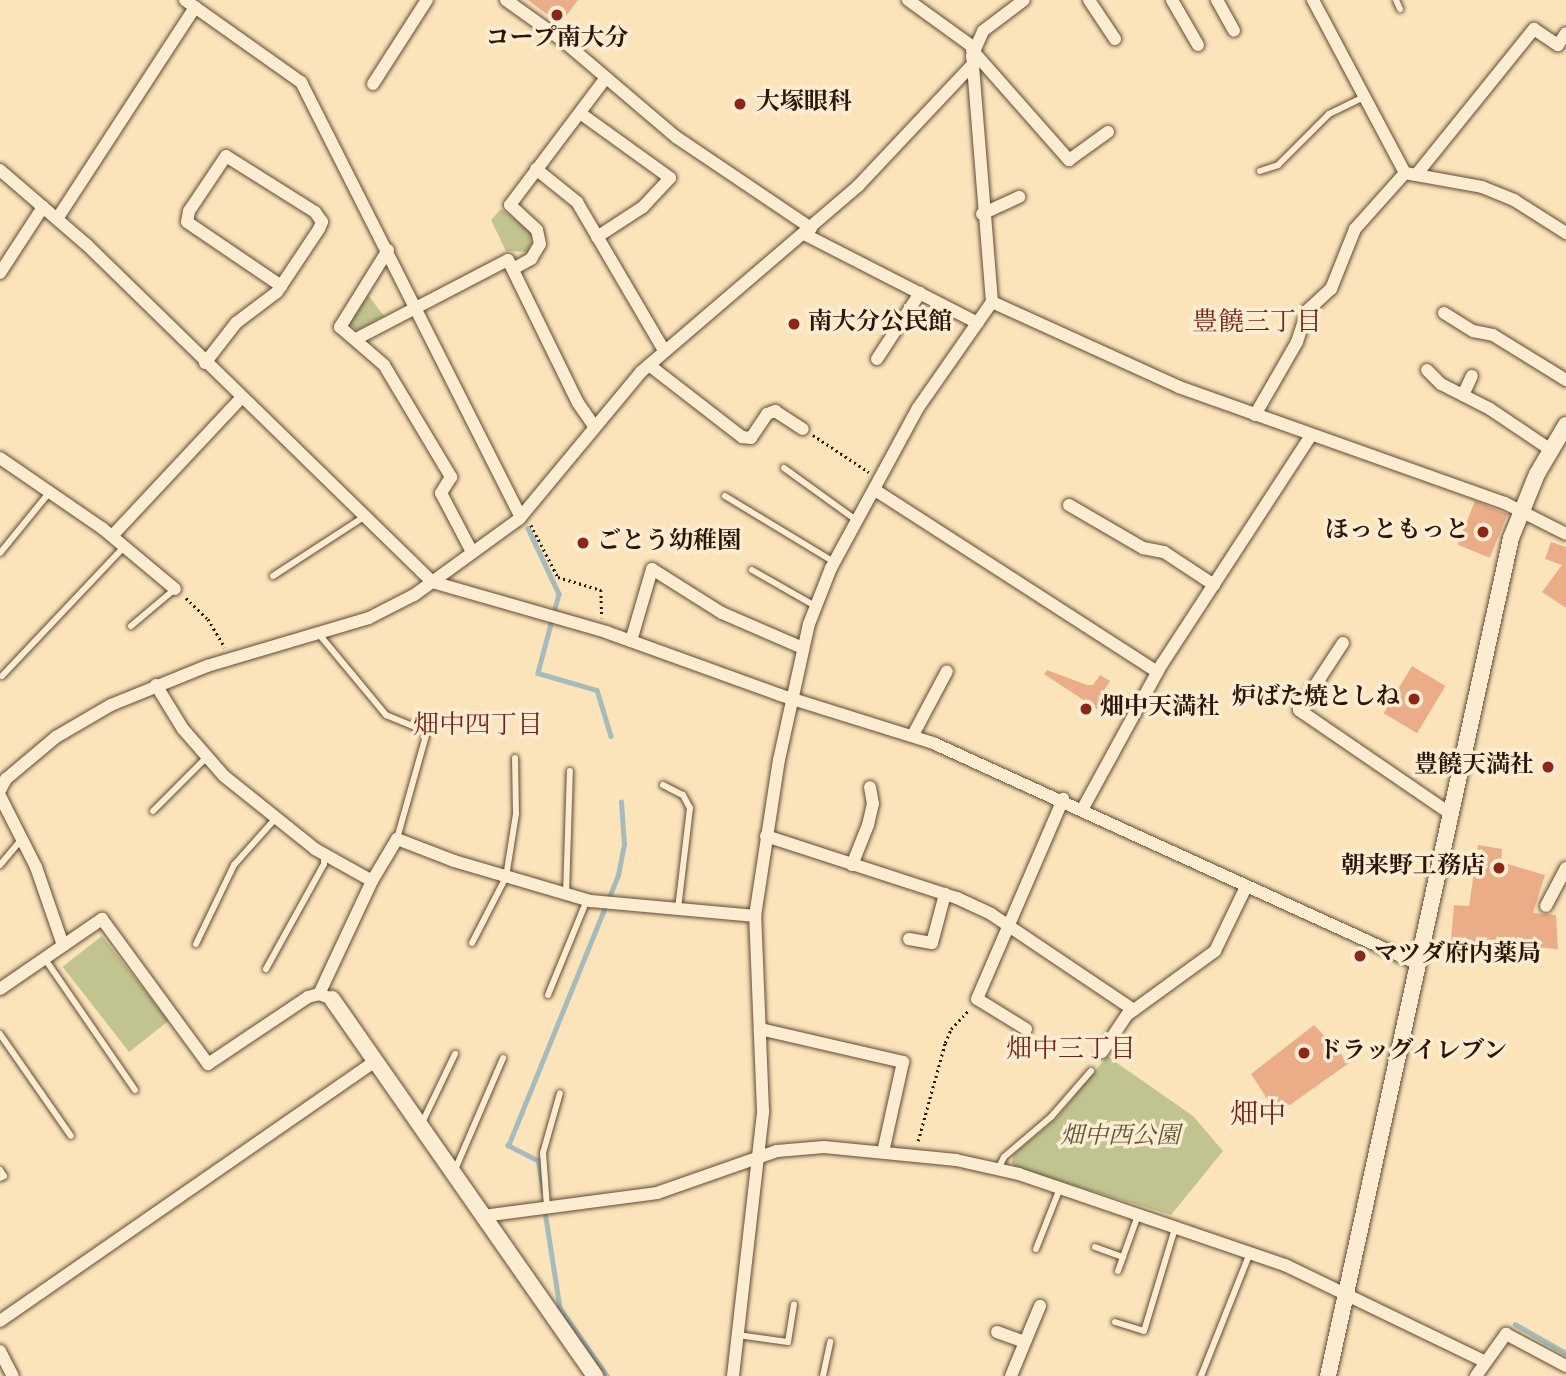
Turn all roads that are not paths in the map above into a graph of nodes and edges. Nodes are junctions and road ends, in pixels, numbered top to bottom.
1 (427, 0) edge
2 (506, 0) edge
3 (908, 0) edge
4 (1024, 0) edge
5 (1089, 0) edge
6 (1172, 0) edge
7 (1217, 0) edge
8 (1313, 0) edge
9 (1396, 0) edge
10 (190, 4) edge
11 (1400, 9) dead end
12 (1234, 31) dead end
13 (1566, 33) edge
14 (1115, 39) dead end
15 (1198, 44) dead end
16 (973, 49) junction
17 (970, 68) junction
18 (605, 79) junction
19 (373, 83) dead end
20 (1362, 98) junction
21 (580, 113) junction
22 (1108, 132) dead end
23 (536, 169) junction
24 (0, 170) edge
25 (1260, 171) dead end
26 (1410, 174) junction
27 (1019, 197) dead end
28 (43, 207) junction
29 (982, 214) junction
30 (57, 219) junction
31 (807, 231) junction
32 (1566, 233) edge
33 (597, 237) junction
34 (388, 250) junction
35 (513, 269) junction
36 (0, 273) edge
37 (281, 286) junction
38 (920, 293) junction
39 (992, 302) junction
40 (416, 307) junction
41 (1444, 313) dead end
42 (978, 323) junction
43 (356, 339) junction
44 (664, 350) junction
45 (877, 359) dead end
46 (205, 363) junction
47 (649, 365) junction
48 (1427, 369) dead end
49 (1472, 376) dead end
50 (1566, 380) edge
51 (1463, 395) junction
52 (241, 398) junction
53 (1255, 415) junction
54 (1566, 425) edge
55 (594, 426) junction
56 (803, 429) road end
57 (1311, 435) junction
58 (1551, 450) junction
59 (0, 458) edge
60 (784, 468) dead end
61 (878, 485) junction
62 (49, 494) junction
63 (725, 496) dead end
64 (1069, 505) dead end
65 (1521, 510) junction
66 (523, 515) junction
67 (364, 517) junction
68 (858, 522) junction
69 (1566, 534) edge
70 (112, 536) junction
71 (124, 547) junction
72 (472, 552) junction
73 (0, 553) edge
74 (834, 562) junction
75 (752, 570) dead end
76 (273, 576) dead end
77 (432, 582) junction
78 (1214, 586) junction
79 (175, 589) joint
80 (815, 606) junction
81 (131, 626) dead end
82 (318, 633) junction
83 (631, 641) junction
84 (1343, 643) dead end
85 (803, 649) junction
86 (947, 671) dead end
87 (1157, 672) junction
88 (2, 676) dead end
89 (156, 685) junction
90 (793, 699) junction
91 (913, 735) junction
92 (206, 758) junction
93 (515, 758) dead end
94 (570, 771) dead end
95 (663, 785) dead end
96 (870, 787) dead end
97 (0, 790) edge
98 (0, 796) edge
99 (1063, 799) junction
100 (1083, 808) junction
101 (153, 811) dead end
102 (1451, 814) junction
103 (275, 818) junction
104 (766, 836) junction
105 (22, 839) junction
106 (397, 839) junction
107 (324, 854) junction
108 (0, 865) edge
109 (852, 865) junction
110 (1566, 868) edge
111 (506, 877) junction
112 (372, 881) junction
113 (1246, 887) junction
114 (945, 894) junction
115 (566, 895) junction
116 (587, 900) junction
117 (1546, 906) dead end
118 (678, 910) junction
119 (755, 916) junction
120 (1007, 926) junction
121 (909, 939) dead end
122 (472, 943) dead end
123 (196, 944) dead end
124 (63, 945) junction
125 (44, 958) junction
126 (1418, 964) junction
127 (266, 969) dead end
128 (0, 989) edge
129 (548, 995) dead end
130 (325, 996) junction
131 (1134, 1010) junction
132 (761, 1029) junction
133 (1026, 1029) dead end
134 (0, 1034) edge
135 (1102, 1052) dead end
136 (455, 1054) dead end
137 (503, 1058) dead end
138 (376, 1061) junction
139 (1091, 1071) dead end
140 (135, 1090) dead end
141 (560, 1093) dead end
142 (421, 1126) junction
143 (71, 1136) dead end
144 (883, 1152) junction
145 (760, 1155) junction
146 (998, 1169) junction
147 (0, 1170) edge
148 (454, 1173) junction
149 (0, 1178) edge
150 (1060, 1188) junction
151 (547, 1210) junction
152 (1138, 1214) junction
153 (483, 1216) junction
154 (1176, 1227) junction
155 (1095, 1247) dead end
156 (1036, 1249) dead end
157 (1250, 1253) junction
158 (1123, 1257) junction
159 (1118, 1272) dead end
160 (1347, 1291) junction
161 (794, 1304) dead end
162 (1040, 1306) dead end
163 (0, 1321) edge
164 (1115, 1322) dead end
165 (997, 1332) dead end
166 (737, 1335) junction
167 (830, 1342) dead end
168 (1024, 1342) junction
169 (0, 1351) edge
170 (1484, 1361) junction
171 (1566, 1366) edge
172 (13, 1376) edge
173 (595, 1376) edge
174 (733, 1376) edge
175 (823, 1376) edge
176 (1011, 1376) edge
177 (1201, 1376) edge
178 (1328, 1376) edge
179 (1476, 1376) edge

1 - 19 street
2 - 18 street
3 - 16 street
4 - 16 street
5 - 14 street
6 - 15 street
7 - 12 street
8 - 20 street
9 - 11 lane
10 - 30 street
10 - 34 street
13 - 26 street
16 - 17 street
16 - 22 street
17 - 29 street
17 - 31 street
18 - 21 street
18 - 31 street
20 - 25 lane
20 - 26 street
21 - 23 street
21 - 33 street
23 - 33 street
23 - 35 street
24 - 28 street
26 - 32 street
26 - 53 street
27 - 29 street
28 - 30 street
28 - 36 street
29 - 39 street
30 - 46 street
31 - 38 street
31 - 44 street
33 - 44 street
34 - 40 street
34 - 43 street
35 - 40 street
35 - 55 street
37 - 37 street
37 - 46 street
38 - 42 street
38 - 45 street
39 - 42 street
39 - 53 street
40 - 43 street
40 - 66 street
41 - 50 street
42 - 61 street
43 - 72 street
44 - 47 street
46 - 52 street
47 - 55 street
47 - 56 street
48 - 51 street
49 - 51 street
51 - 58 street
52 - 67 street
52 - 70 street
53 - 57 street
54 - 58 street
55 - 66 street
57 - 65 street
57 - 78 street
58 - 65 street
59 - 62 street
60 - 68 lane
61 - 68 street
61 - 87 street
62 - 70 street
62 - 73 lane
63 - 74 lane
64 - 78 street
65 - 69 street
65 - 102 street
66 - 72 street
67 - 76 lane
67 - 77 street
68 - 74 street
70 - 71 street
71 - 79 street
71 - 88 lane
72 - 77 street
74 - 80 street
75 - 80 lane
77 - 82 street
77 - 83 street
78 - 87 street
79 - 81 lane
80 - 85 street
82 - 89 street
82 - 106 lane
83 - 85 street
83 - 90 street
84 - 102 street
85 - 90 street
86 - 91 street
87 - 100 street
89 - 92 street
89 - 97 street
90 - 91 street
90 - 104 street
91 - 99 street
92 - 101 lane
92 - 103 street
93 - 111 lane
94 - 115 lane
95 - 118 lane
96 - 109 street
98 - 105 street
99 - 100 street
99 - 120 street
100 - 113 street
102 - 126 street
103 - 107 street
103 - 123 lane
104 - 109 street
104 - 119 street
105 - 108 lane
105 - 124 street
106 - 111 street
106 - 112 street
107 - 112 street
107 - 127 lane
109 - 114 street
110 - 117 street
111 - 115 street
111 - 122 lane
112 - 130 street
113 - 126 street
113 - 131 street
114 - 120 street
114 - 121 street
115 - 116 street
116 - 118 street
116 - 129 lane
118 - 119 street
119 - 132 street
120 - 131 street
120 - 133 street
124 - 125 street
124 - 130 street
125 - 128 street
125 - 140 lane
126 - 160 street
130 - 138 street
131 - 135 street
132 - 144 street
132 - 145 street
134 - 143 lane
136 - 142 lane
137 - 148 lane
138 - 142 street
138 - 163 street
139 - 146 lane
141 - 151 lane
142 - 148 street
144 - 145 street
144 - 146 street
145 - 151 street
145 - 166 street
146 - 150 street
147 - 149 lane
148 - 153 street
150 - 152 street
150 - 156 lane
151 - 153 street
152 - 154 street
152 - 158 lane
153 - 173 street
154 - 157 street
154 - 164 lane
155 - 158 lane
157 - 160 street
157 - 177 lane
158 - 159 lane
160 - 170 street
160 - 178 street
161 - 166 lane
162 - 168 street
165 - 168 street
166 - 174 street
167 - 175 lane
168 - 176 street
169 - 172 street
170 - 171 street
170 - 179 street

